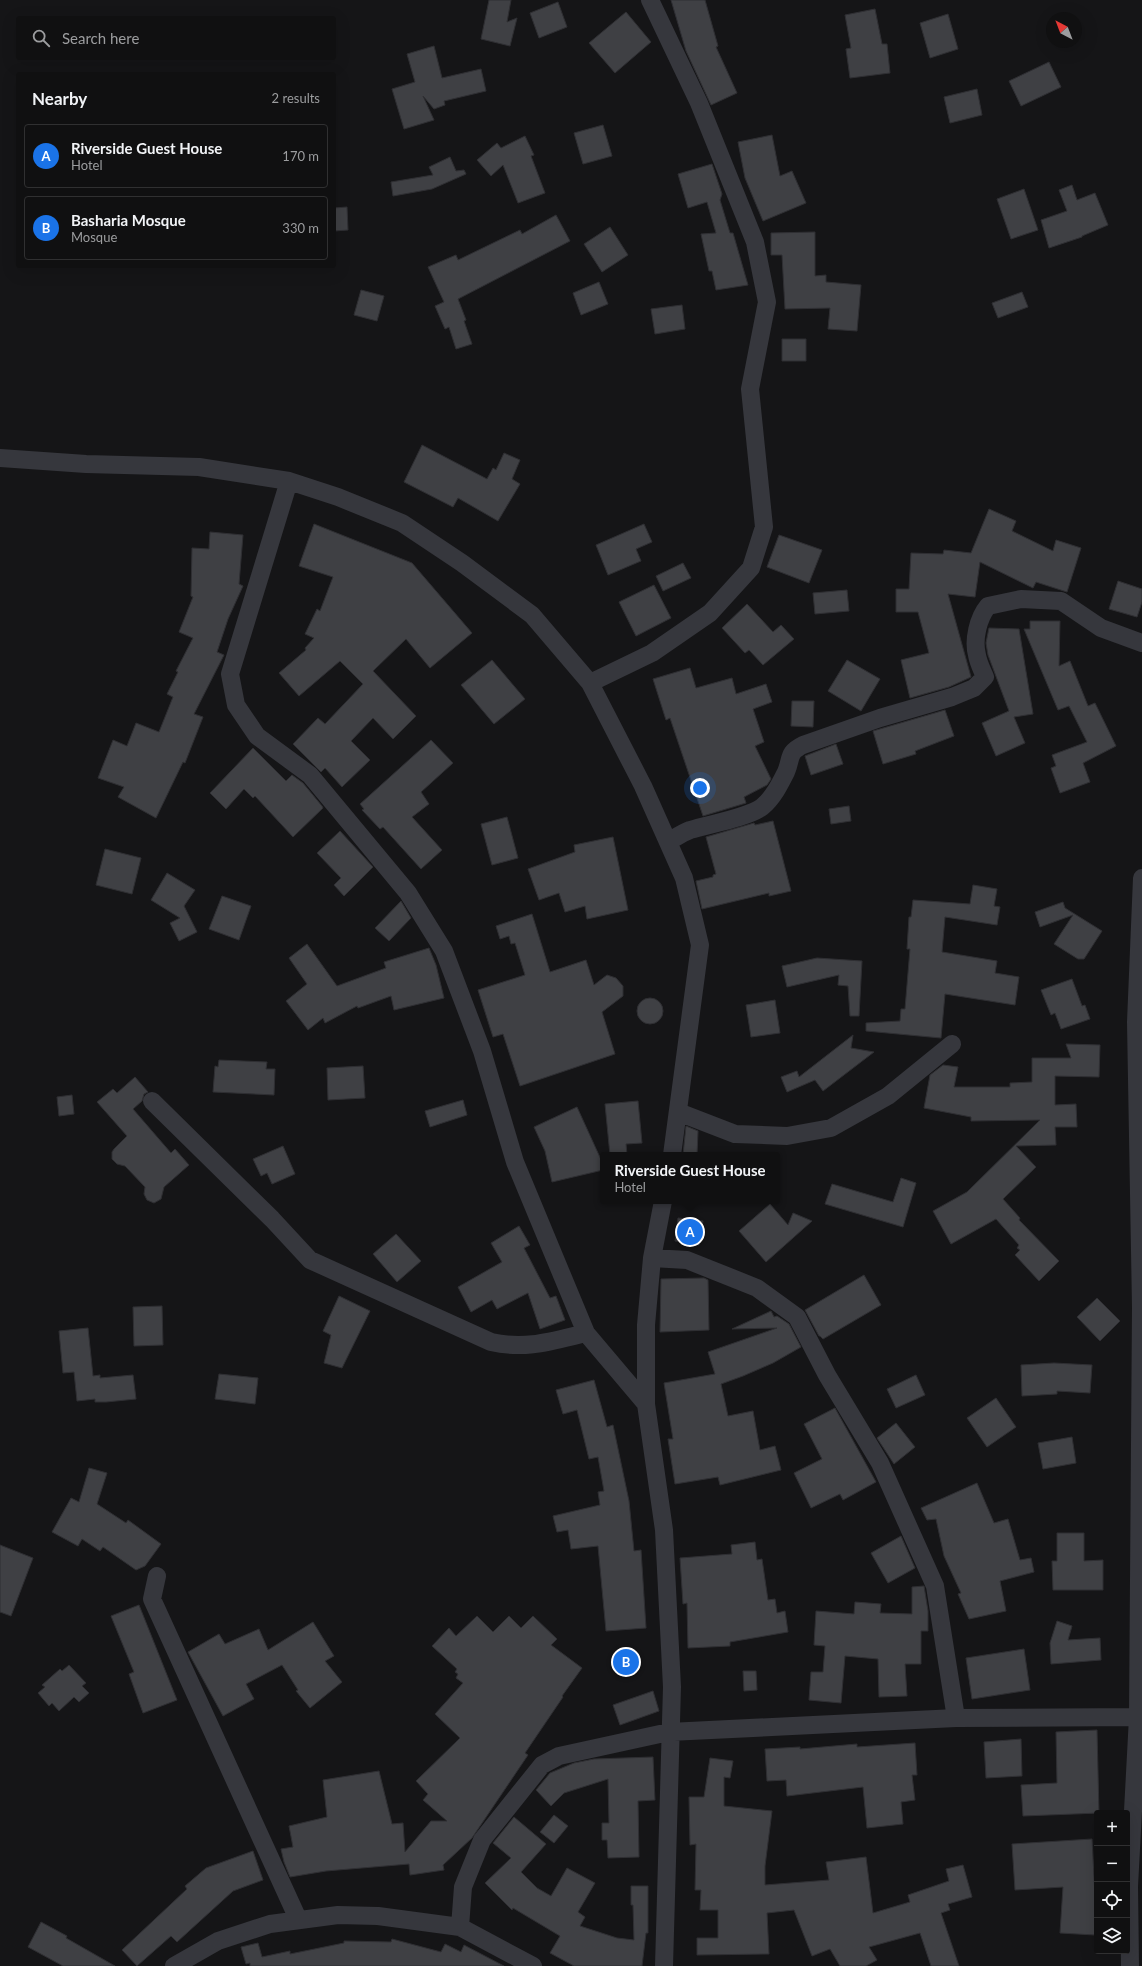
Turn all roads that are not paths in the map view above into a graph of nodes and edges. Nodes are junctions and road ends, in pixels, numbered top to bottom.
1 (650, 0) edge
2 (0, 458) edge
3 (289, 481) junction
4 (1142, 644) edge
5 (590, 683) junction
6 (668, 842) junction
7 (1142, 878) edge
8 (952, 1044) dead end
9 (152, 1100) dead end
10 (678, 1112) junction
11 (672, 1152) edge
12 (662, 1204) edge
13 (268, 1232) dead end
14 (652, 1258) junction
15 (310, 1260) junction
16 (586, 1333) junction
17 (646, 1404) junction
18 (157, 1576) dead end
19 (1140, 1717) edge
20 (956, 1718) junction
21 (670, 1732) junction
22 (298, 1919) junction
23 (460, 1927) junction
24 (174, 1966) edge
25 (533, 1966) edge
26 (664, 1966) edge
27 (1130, 1966) edge

1 - 5 street
2 - 3 street
3 - 5 street
3 - 16 street
4 - 6 street
5 - 6 street
6 - 10 street
7 - 19 street
8 - 10 street
9 - 15 street
10 - 11 street
12 - 14 street
13 - 15 street
14 - 17 street
14 - 20 street
15 - 16 street
16 - 17 street
17 - 21 street
18 - 22 street
19 - 20 street
19 - 27 street
20 - 21 street
21 - 23 street
21 - 26 street
22 - 23 street
22 - 24 street
23 - 25 street

